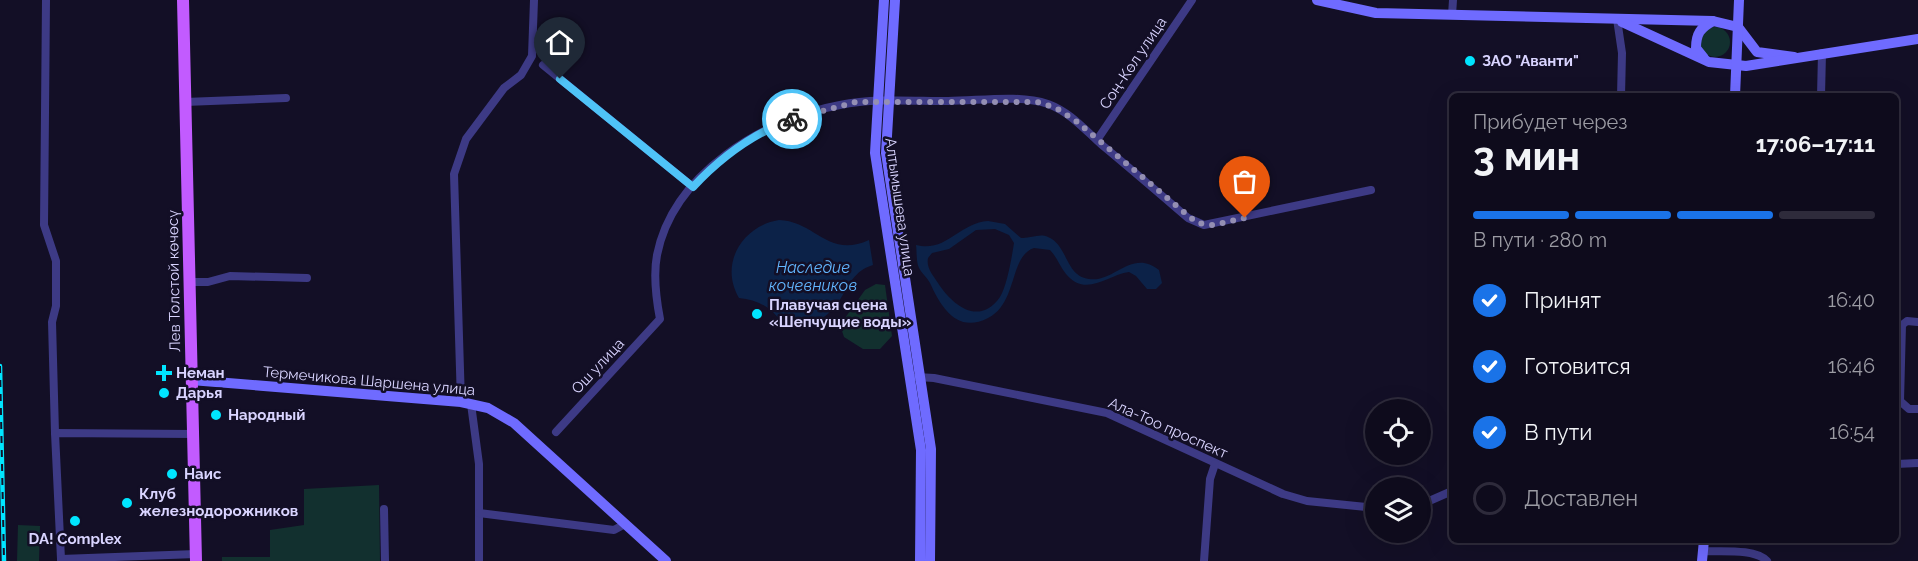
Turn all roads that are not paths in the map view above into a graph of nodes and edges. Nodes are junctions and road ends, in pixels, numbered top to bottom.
1 (46, 0) edge
2 (183, 0) edge
3 (534, 0) edge
4 (884, 0) edge
5 (895, 0) edge
6 (1192, 0) edge
7 (1317, 0) edge
8 (1453, 0) edge
9 (1739, 0) edge
10 (1452, 15) junction
11 (1617, 19) junction
12 (1713, 21) junction
13 (1738, 27) junction
14 (1918, 39) edge
15 (1822, 53) junction
16 (1794, 57) junction
17 (1709, 62) junction
18 (1736, 64) junction
19 (543, 65) dead end
20 (1621, 93) edge
21 (1735, 93) edge
22 (1821, 93) edge
23 (286, 98) dead end
24 (883, 101) junction
25 (185, 102) junction
26 (1097, 140) junction
27 (693, 187) junction
28 (1371, 190) dead end
29 (307, 278) dead end
30 (189, 282) junction
31 (1918, 322) edge
32 (915, 377) junction
33 (191, 380) junction
34 (466, 403) junction
35 (1918, 409) edge
36 (556, 432) dead end
37 (55, 433) junction
38 (193, 434) junction
39 (1918, 463) edge
40 (1215, 464) junction
41 (1899, 464) edge
42 (1449, 492) edge
43 (1431, 500) edge
44 (1365, 507) edge
45 (384, 509) dead end
46 (479, 513) junction
47 (625, 524) junction
48 (1703, 551) edge
49 (196, 557) edge
50 (61, 560) edge
51 (386, 561) edge
52 (479, 561) edge
53 (666, 561) edge
54 (920, 561) edge
55 (930, 561) edge
56 (1204, 561) edge
57 (1767, 561) edge

1 - 37 street
2 - 25 main road, Лев Толстой көчөсү
3 - 34 street
4 - 24 street, Алтымышева улица
5 - 24 street, Алтымышева улица
6 - 26 street, Соң-Көл улица
7 - 10 street
8 - 10 street
9 - 13 street
10 - 11 street
11 - 12 street
11 - 17 street
11 - 20 street
12 - 13 street
12 - 17 street
13 - 16 street
13 - 18 street
14 - 15 street
15 - 16 street
15 - 22 street
16 - 18 street
17 - 18 street
18 - 21 street
19 - 27 street
23 - 25 street
24 - 26 street
24 - 27 street
24 - 32 street, Алтымышева улица
25 - 30 main road, Лев Толстой көчөсү
26 - 28 street
27 - 36 street, Ош улица
29 - 30 street
30 - 33 main road, Лев Толстой көчөсү
31 - 35 street
32 - 40 street, Ала-Тоо проспект
32 - 54 street, Алтымышева улица
32 - 55 street, Алтымышева улица
33 - 34 street, Термечикова Шаршена улица
33 - 38 main road, Лев Толстой көчөсү
34 - 46 street
34 - 47 street, Термечикова Шаршена улица
37 - 38 street
37 - 50 street
38 - 49 main road, Лев Толстой көчөсү
39 - 41 street
40 - 44 street, Ала-Тоо проспект
40 - 56 street
42 - 43 street
45 - 51 street
46 - 47 street
46 - 52 street
47 - 53 street, Термечикова Шаршена улица
48 - 57 street
49 - 50 street

